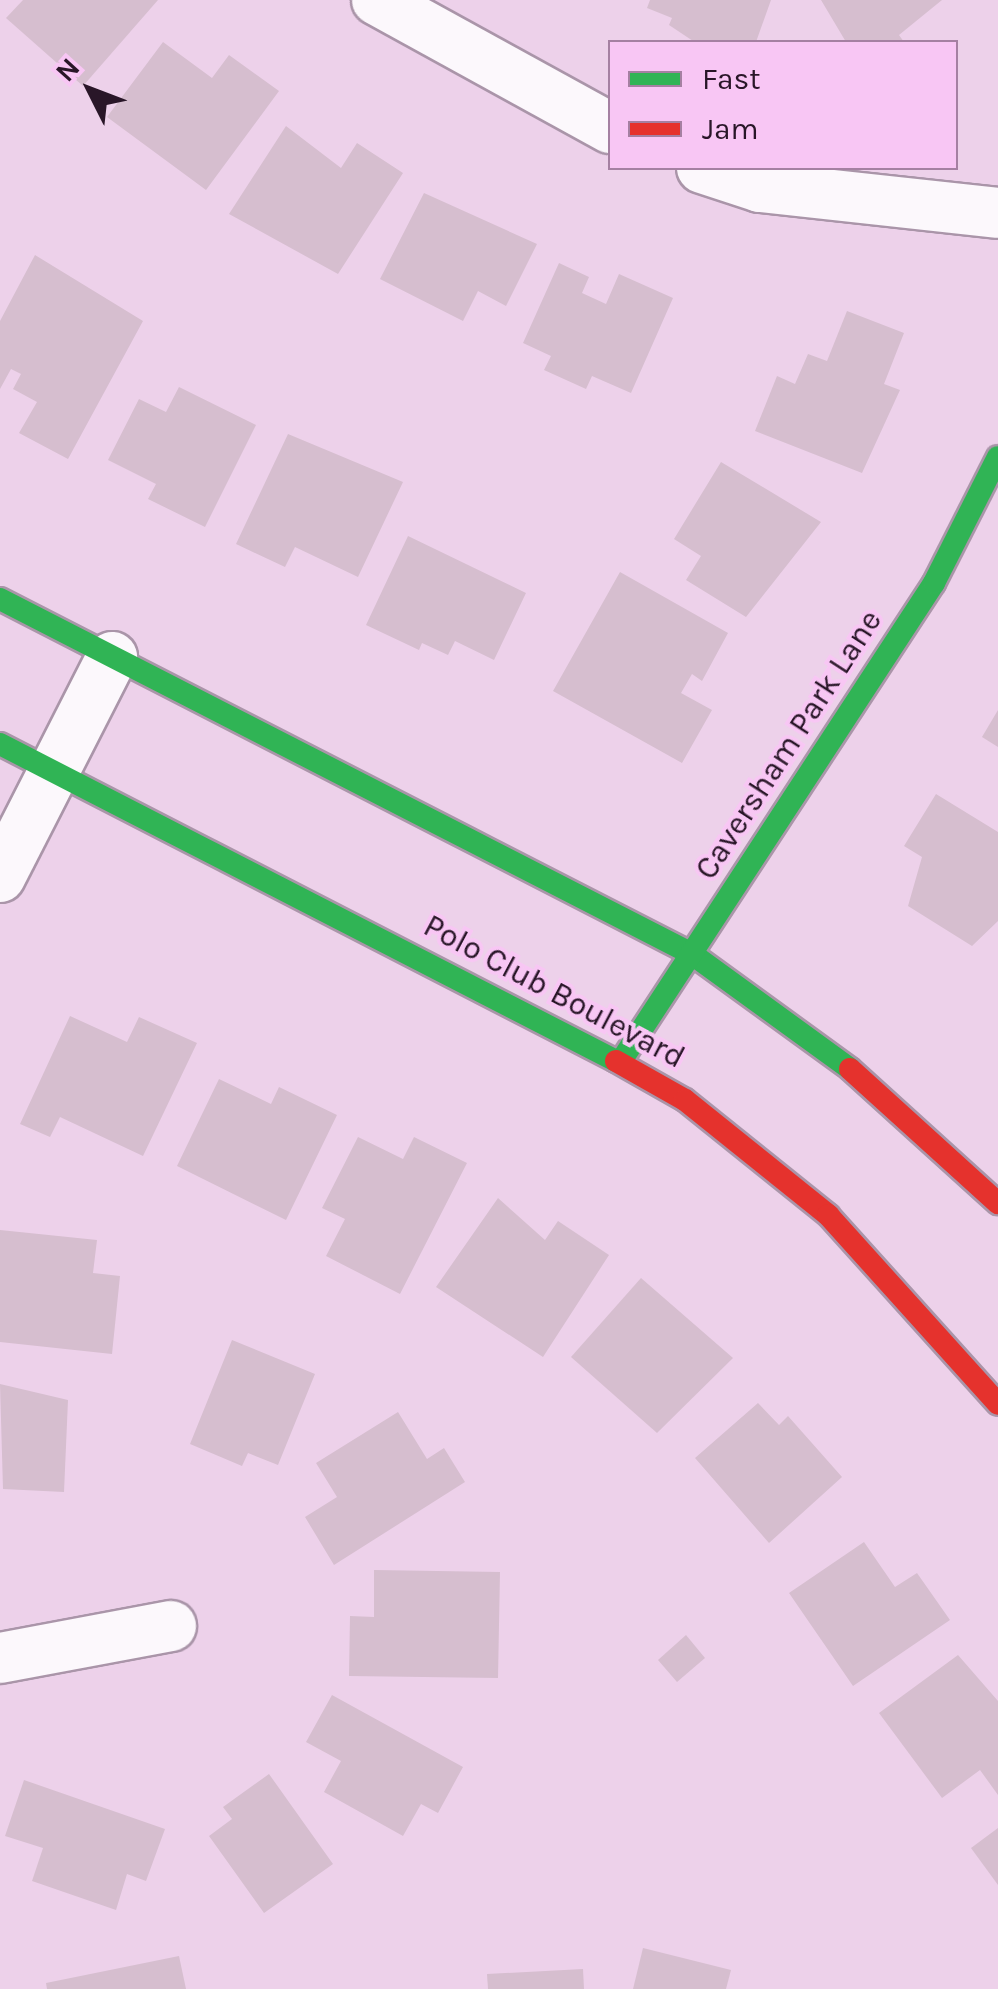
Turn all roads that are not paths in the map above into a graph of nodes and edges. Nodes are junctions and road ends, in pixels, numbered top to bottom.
1 (378, 0) edge
2 (608, 127) edge
3 (708, 170) edge
4 (998, 213) edge
5 (998, 456) edge
6 (0, 600) edge
7 (112, 657) junction
8 (0, 744) edge
9 (54, 770) junction
10 (0, 877) edge
11 (692, 954) junction
12 (622, 1061) junction
13 (998, 1204) edge
14 (998, 1404) edge
15 (171, 1626) dead end
16 (0, 1658) edge

1 - 2 street
3 - 4 street
5 - 11 street, Caversham Park Lane
6 - 7 street
7 - 9 street
7 - 11 street
8 - 9 street, Polo Club Boulevard
9 - 10 street
9 - 12 street, Polo Club Boulevard
11 - 12 street, Caversham Park Lane
11 - 13 street
12 - 14 street, Polo Club Boulevard
15 - 16 street

